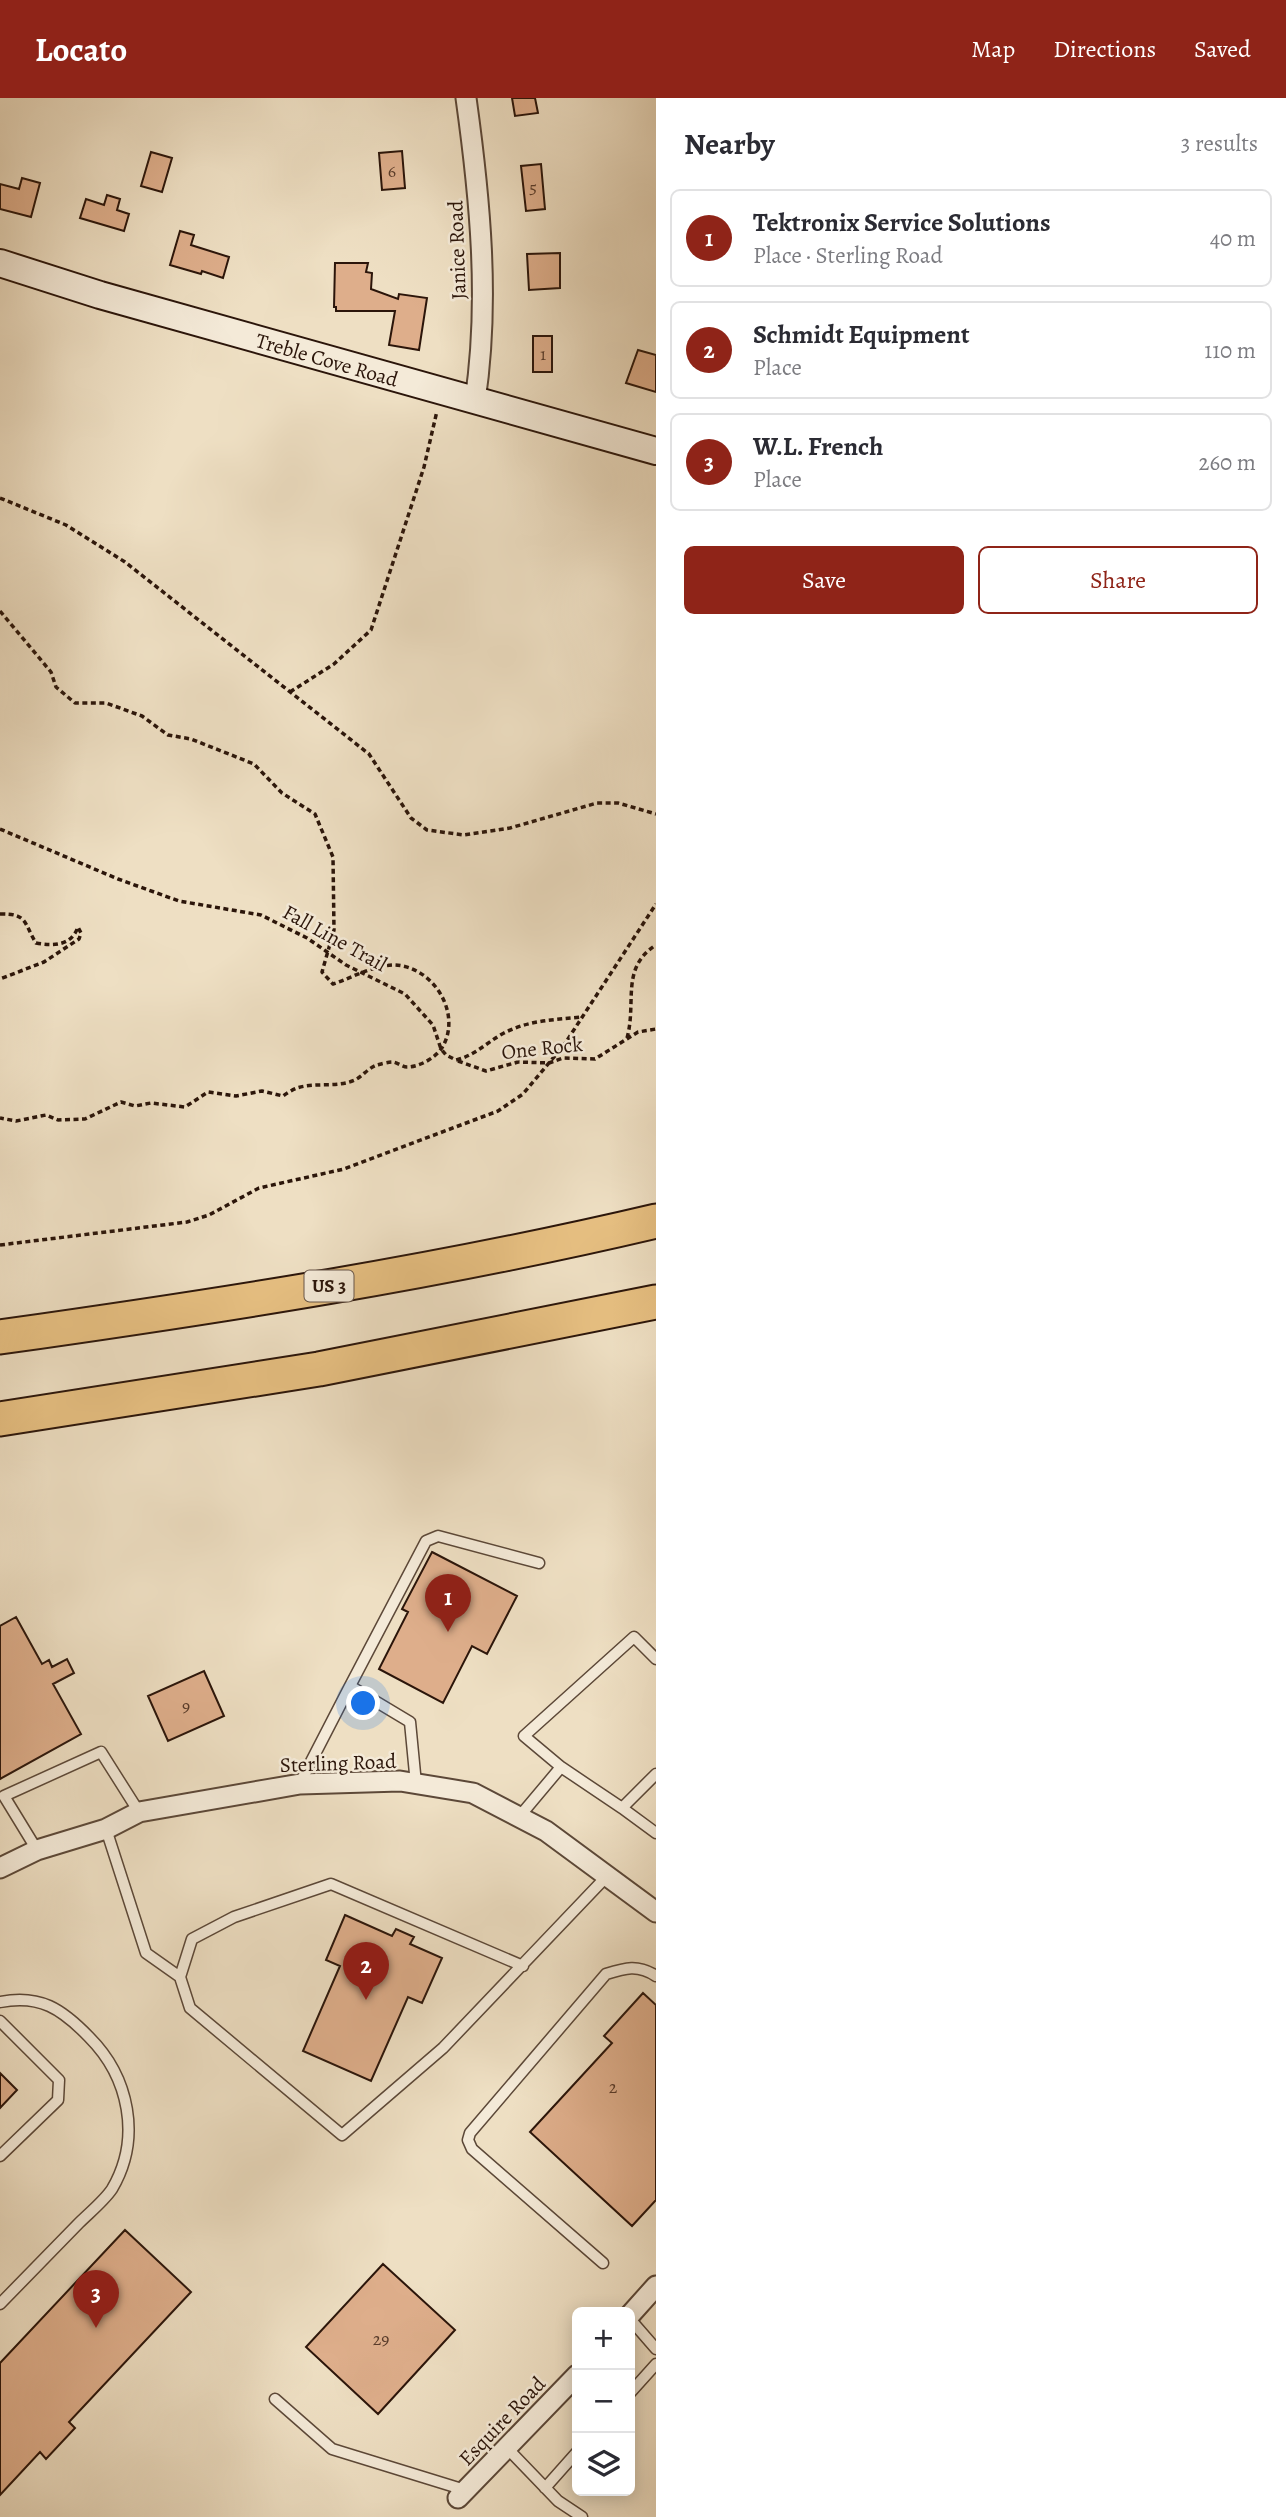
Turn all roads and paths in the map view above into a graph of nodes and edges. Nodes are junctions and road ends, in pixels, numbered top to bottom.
1 (466, 98) edge
2 (0, 263) edge
3 (442, 392) junction
4 (475, 401) junction
5 (656, 451) edge
6 (0, 498) edge
7 (0, 611) edge
8 (290, 692) junction
9 (656, 814) edge
10 (0, 829) edge
11 (656, 904) edge
12 (0, 914) edge
13 (656, 945) edge
14 (328, 951) junction
15 (361, 973) junction
16 (0, 979) edge
17 (582, 1017) junction
18 (656, 1029) edge
19 (627, 1038) junction
20 (441, 1049) junction
21 (456, 1060) junction
22 (549, 1063) junction
23 (0, 1118) edge
24 (656, 1221) edge
25 (0, 1245) edge
26 (656, 1302) edge
27 (0, 1337) edge
28 (0, 1419) edge
29 (539, 1563) dead end
30 (656, 1659) edge
31 (350, 1686) junction
32 (561, 1767) junction
33 (656, 1774) edge
34 (300, 1784) junction
35 (416, 1784) junction
36 (622, 1808) junction
37 (139, 1812) junction
38 (519, 1817) junction
39 (106, 1829) junction
40 (656, 1833) edge
41 (37, 1850) junction
42 (0, 1868) edge
43 (607, 1876) junction
44 (656, 1912) edge
45 (523, 1966) junction
46 (656, 1976) edge
47 (180, 1977) junction
48 (0, 2002) edge
49 (0, 2021) edge
50 (0, 2156) edge
51 (603, 2263) dead end
52 (656, 2286) edge
53 (0, 2304) edge
54 (635, 2311) edge
55 (635, 2323) edge
56 (656, 2349) edge
57 (656, 2364) edge
58 (572, 2380) edge
59 (635, 2387) edge
60 (275, 2399) dead end
61 (507, 2448) junction
62 (572, 2458) edge
63 (545, 2488) junction
64 (462, 2494) joint
65 (582, 2517) edge

1 - 4 street, Janice Road
2 - 3 main road, Treble Cove Road
3 - 4 main road, Treble Cove Road
3 - 8 path
4 - 5 main road, Treble Cove Road
6 - 8 path
7 - 14 path
8 - 9 path
10 - 14 path, Fall Line Trail
11 - 17 path
12 - 16 path
13 - 19 path
14 - 15 path, Fall Line Trail
14 - 15 path
15 - 20 path, Fall Line Trail
15 - 20 path
17 - 21 path
17 - 22 path
18 - 19 path, One Rock
19 - 22 path, One Rock
20 - 21 path, Fall Line Trail
20 - 23 path
21 - 22 path, One Rock
22 - 25 path
24 - 27 highway, US 3
26 - 28 highway
29 - 31 lane
30 - 32 lane
31 - 34 lane
31 - 35 lane
32 - 36 lane
32 - 38 lane
33 - 36 lane
34 - 35 street, Sterling Road
34 - 37 street, Sterling Road
35 - 38 street, Sterling Road
36 - 40 lane
37 - 39 street, Sterling Road
37 - 41 lane
38 - 43 street, Sterling Road
39 - 41 street, Sterling Road
39 - 47 lane
41 - 42 street, Sterling Road
43 - 44 street, Sterling Road
43 - 45 lane
45 - 47 lane
45 - 47 lane
46 - 51 lane
48 - 53 lane
49 - 50 lane
52 - 54 street
55 - 56 lane
57 - 59 lane
58 - 61 street, Esquire Road
60 - 64 lane
61 - 63 lane
61 - 64 street, Esquire Road
62 - 63 lane
63 - 65 lane

